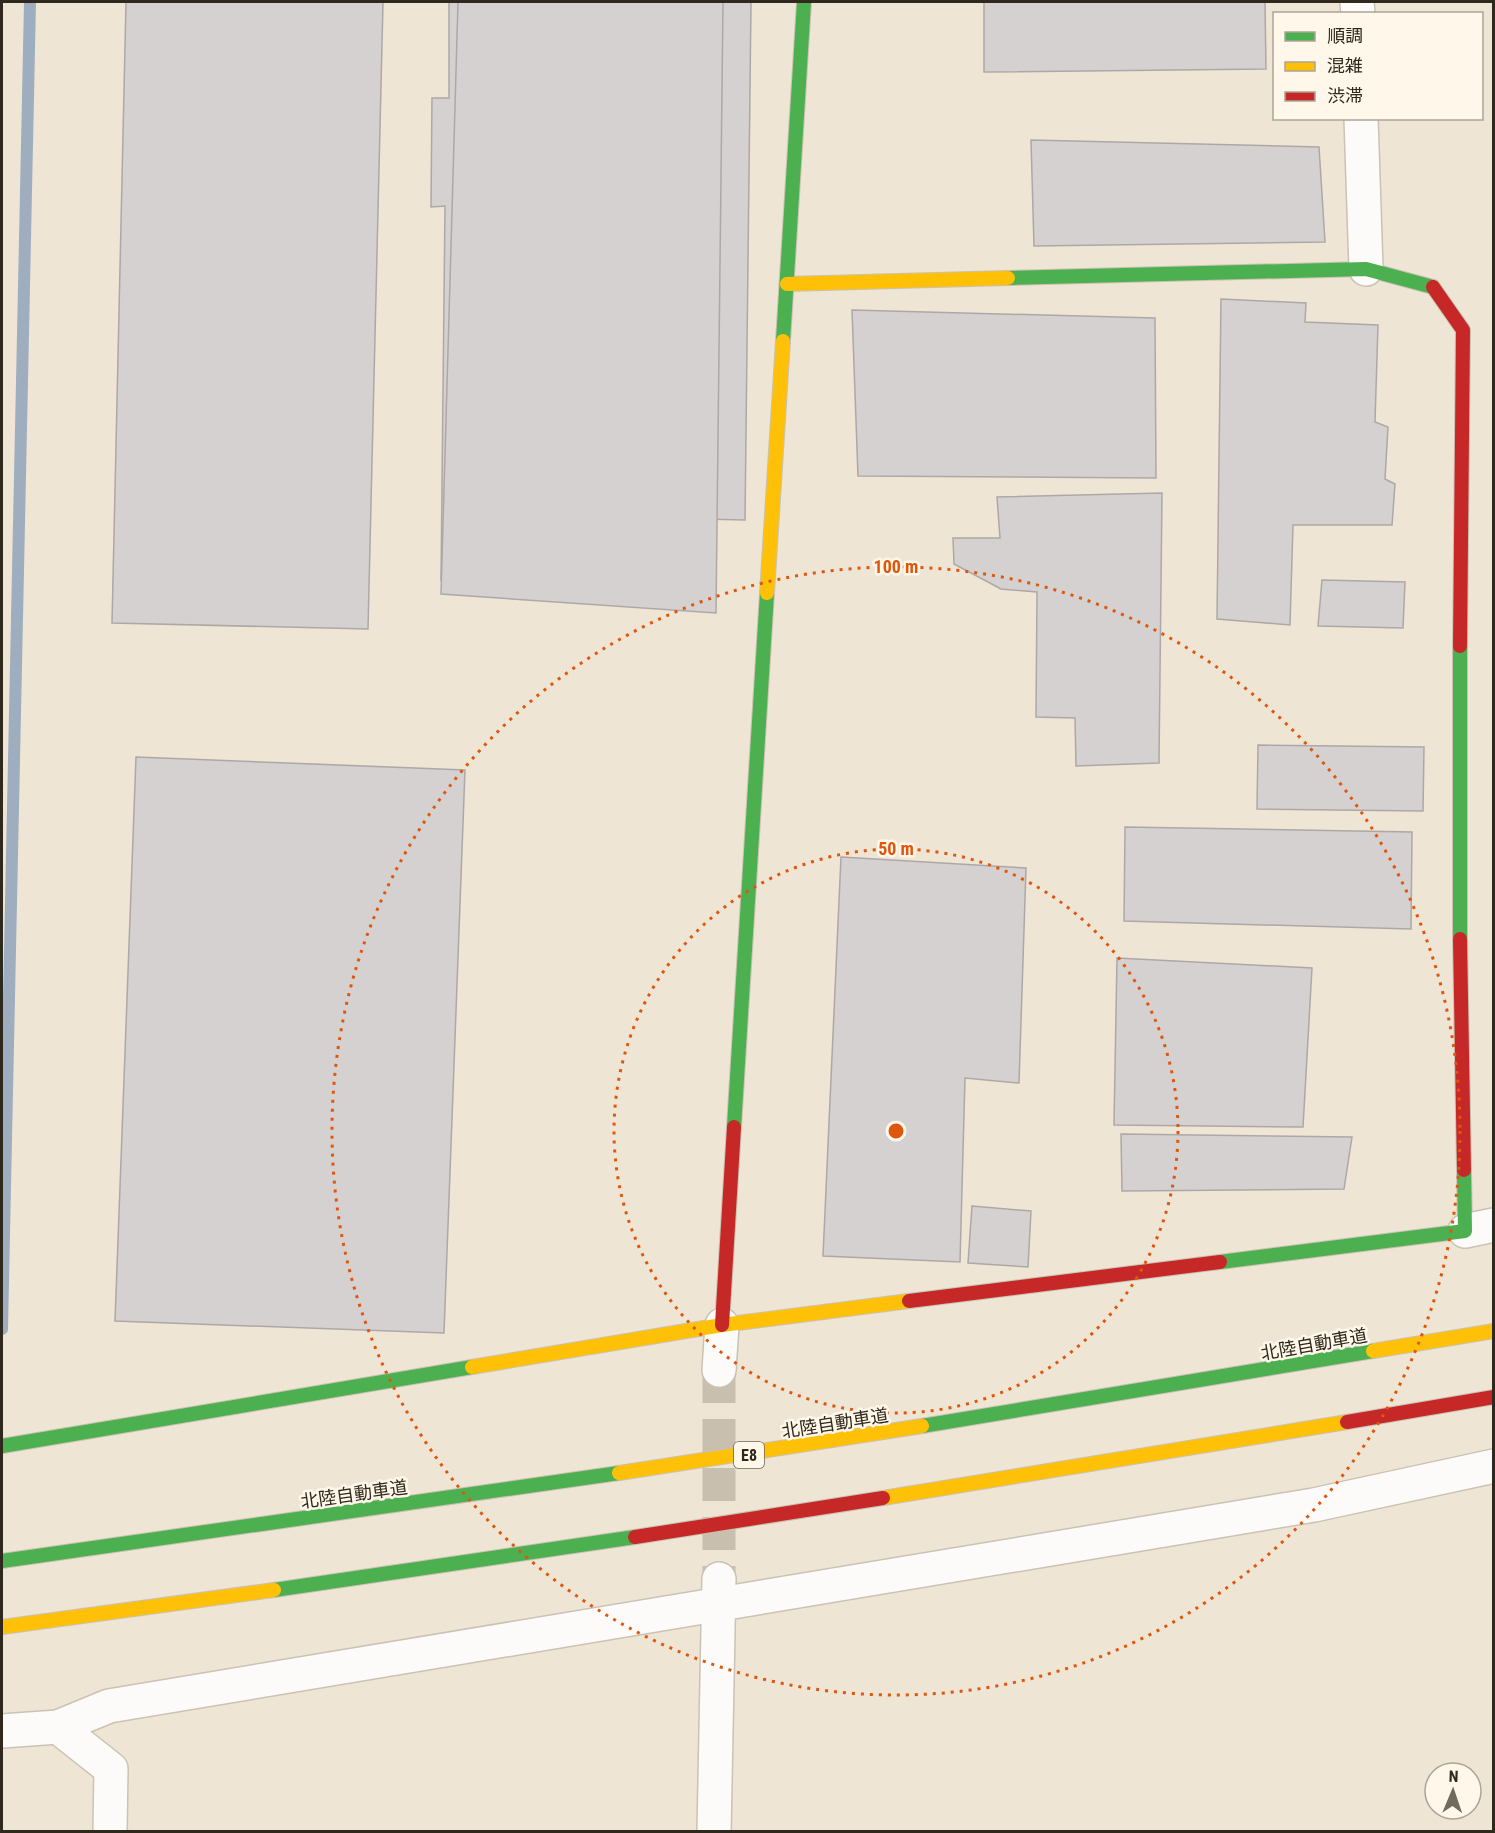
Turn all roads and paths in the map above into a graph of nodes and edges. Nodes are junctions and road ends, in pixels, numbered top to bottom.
1 (804, 2) edge
2 (1361, 120) edge
3 (1366, 269) junction
4 (787, 284) junction
5 (1479, 1228) edge
6 (722, 1324) junction
7 (1494, 1331) edge
8 (719, 1370) tunnel mouth
9 (1494, 1397) edge
10 (2, 1446) edge
11 (1494, 1466) edge
12 (2, 1561) edge
13 (719, 1592) junction
14 (2, 1627) edge
15 (58, 1727) junction
16 (2, 1731) edge
17 (110, 1832) edge
18 (714, 1832) edge

1 - 4 main road
2 - 3 street
3 - 4 main road
3 - 5 main road
4 - 6 main road
5 - 6 main road
6 - 8 street
6 - 10 main road
7 - 12 main road, 北陸自動車道 / E8
9 - 14 main road
11 - 13 street
13 - 15 street
13 - 18 street
15 - 16 street
15 - 17 street

